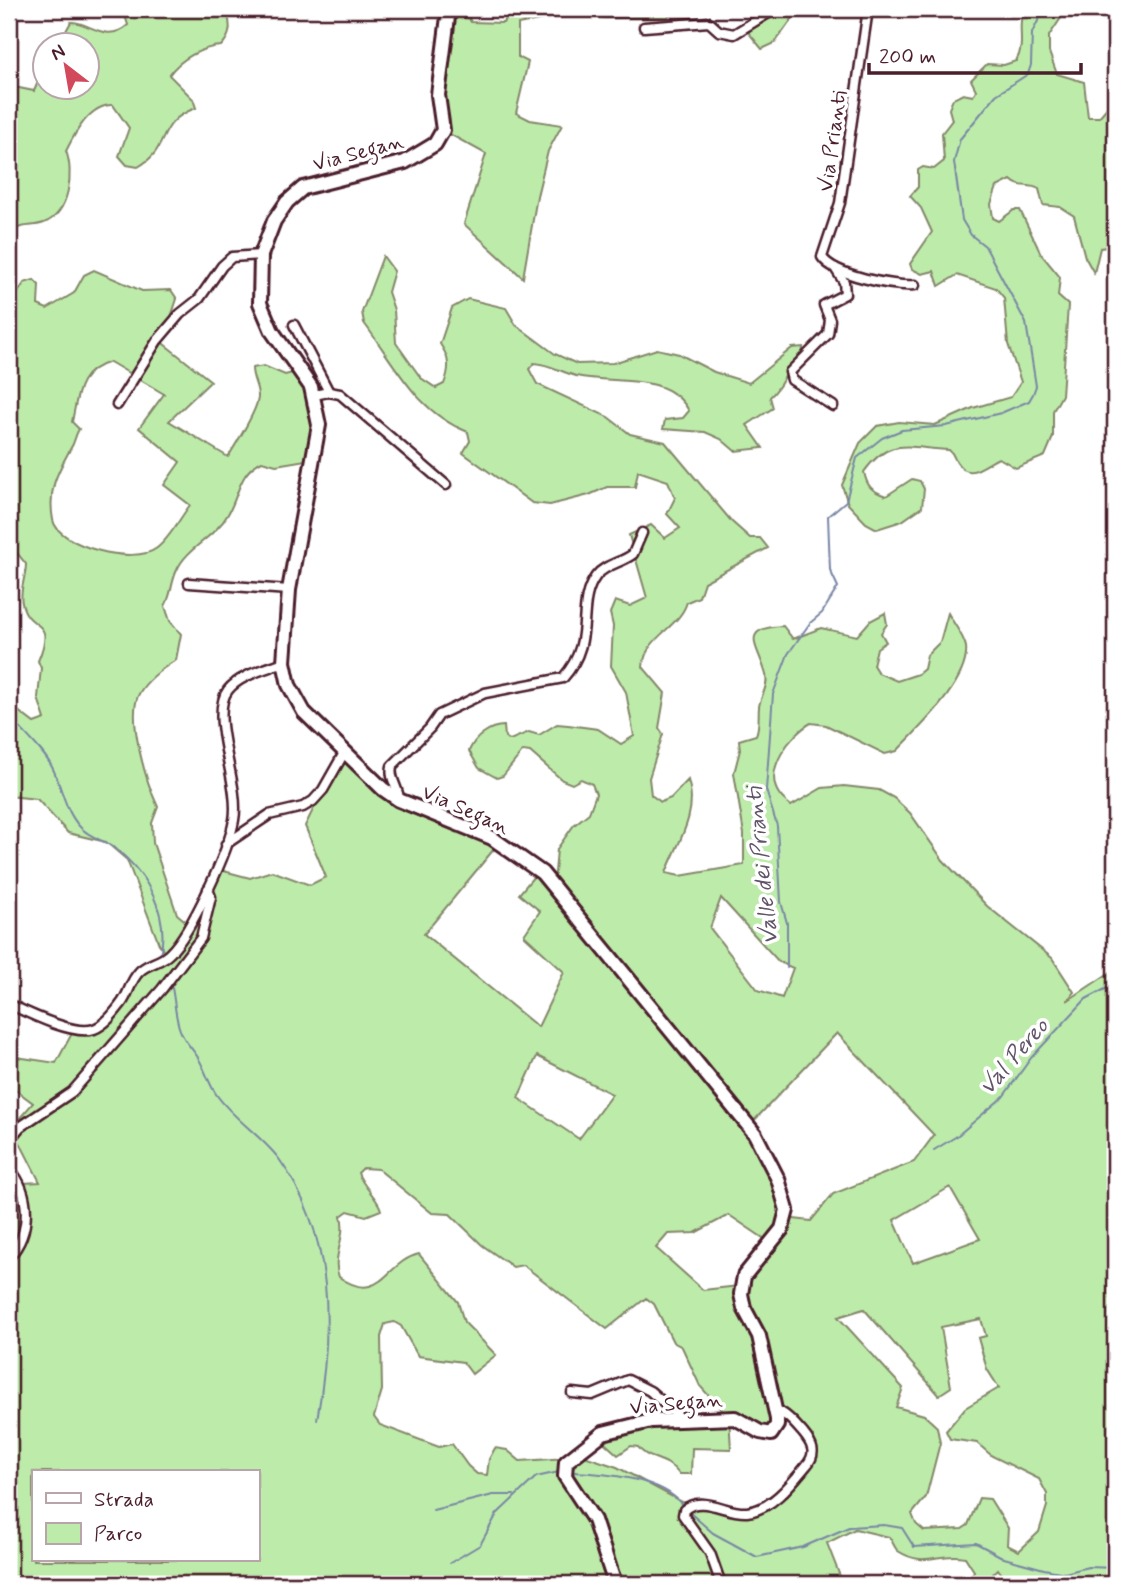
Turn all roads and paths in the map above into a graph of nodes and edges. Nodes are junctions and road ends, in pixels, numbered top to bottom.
1 (449, 9) edge
2 (775, 9) edge
3 (868, 9) edge
4 (644, 27) dead end
5 (261, 255) junction
6 (835, 268) junction
7 (915, 285) dead end
8 (293, 325) dead end
9 (328, 392) junction
10 (314, 395) junction
11 (117, 405) dead end
12 (833, 406) dead end
13 (446, 485) dead end
14 (642, 533) dead end
15 (189, 583) dead end
16 (289, 590) junction
17 (284, 662) junction
18 (344, 752) junction
19 (399, 800) junction
20 (226, 844) junction
21 (208, 890) junction
22 (9, 1004) edge
23 (9, 1140) edge
24 (9, 1168) edge
25 (9, 1257) edge
26 (572, 1393) dead end
27 (774, 1409) junction
28 (682, 1419) junction
29 (615, 1584) edge
30 (721, 1584) edge

1 - 5 street, Via Segan
2 - 4 street
3 - 6 street, Via Prianti
5 - 10 street, Via Segan
5 - 11 street
6 - 7 street
6 - 12 street, Via Prianti
8 - 9 street
9 - 10 street
9 - 13 street
10 - 16 street, Via Segan
14 - 19 street
15 - 16 street
16 - 17 street, Via Segan
17 - 18 street, Via Segan
17 - 20 street
18 - 19 street, Via Segan
18 - 20 street
19 - 27 street, Via Segan
20 - 21 street
21 - 22 street
21 - 23 street
24 - 25 street
26 - 28 street
27 - 28 street, Via Segan
27 - 30 street
28 - 29 street, Via Segan

